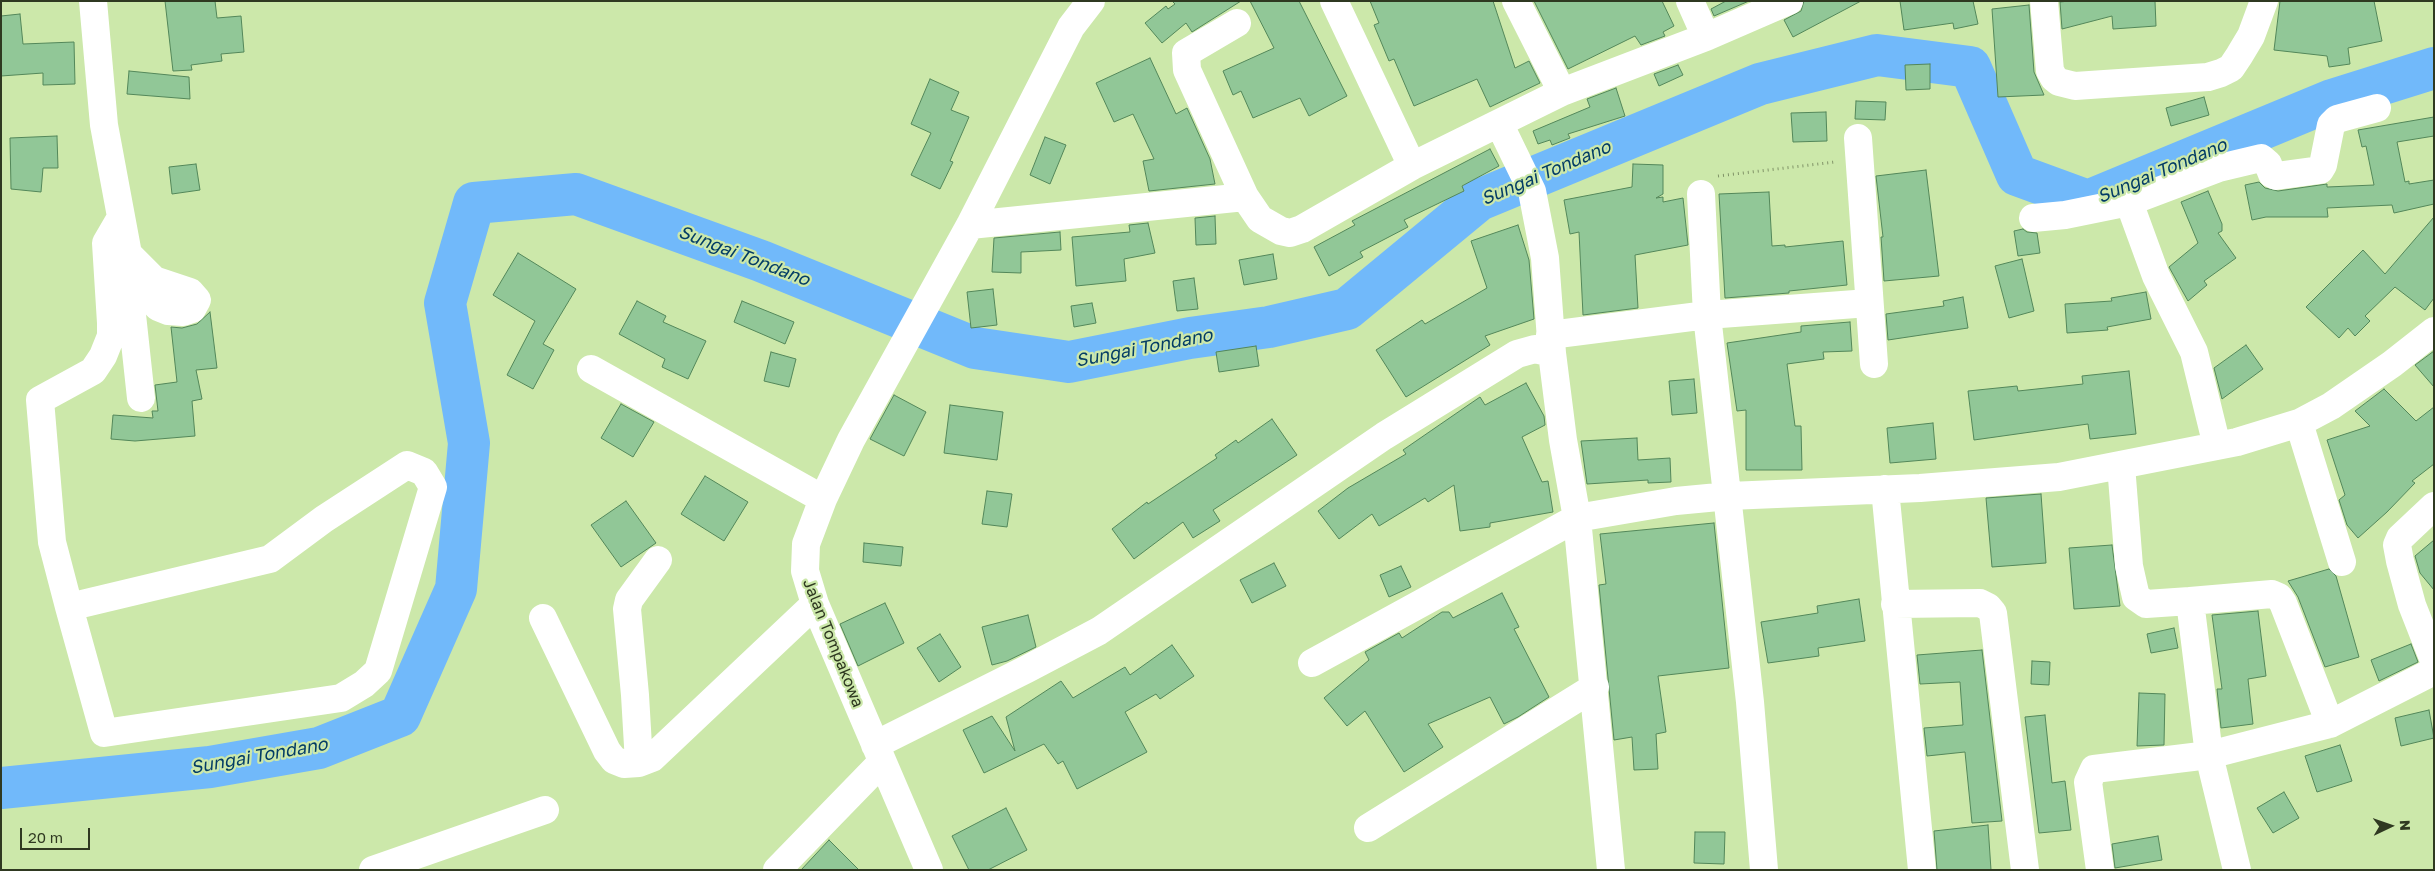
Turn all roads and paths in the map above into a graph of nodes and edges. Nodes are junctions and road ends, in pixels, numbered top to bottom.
1 (93, 1) edge
2 (1091, 1) edge
3 (1334, 1) edge
4 (1516, 1) edge
5 (1690, 1) edge
6 (1789, 1) edge
7 (2044, 1) edge
8 (2264, 1) edge
9 (1237, 23) dead end
10 (1706, 37) junction
11 (1562, 92) junction
12 (2377, 108) dead end
13 (1499, 123) junction
14 (1858, 149) joint
15 (1412, 166) junction
16 (1701, 194) joint
17 (1245, 198) junction
18 (2129, 202) junction
19 (2033, 218) dead end
20 (120, 219) junction
21 (970, 225) junction
22 (128, 254) junction
23 (129, 287) junction
24 (1869, 303) junction
25 (1708, 315) junction
26 (2434, 331) edge
27 (1551, 344) junction
28 (1874, 364) dead end
29 (591, 369) dead end
30 (141, 398) dead end
31 (2299, 423) junction
32 (2217, 446) junction
33 (2121, 465) junction
34 (1885, 489) junction
35 (1729, 496) junction
36 (823, 499) junction
37 (2434, 506) edge
38 (1577, 518) junction
39 (658, 560) dead end
40 (2342, 562) dead end
41 (2190, 601) junction
42 (815, 604) junction
43 (1895, 604) junction
44 (69, 607) junction
45 (544, 618) dead end
46 (2434, 661) edge
47 (1312, 663) dead end
48 (2434, 671) edge
49 (1595, 687) junction
50 (2330, 724) junction
51 (878, 754) junction
52 (2209, 755) junction
53 (639, 763) junction
54 (544, 810) dead end
55 (1368, 828) dead end
56 (380, 869) edge
57 (777, 870) edge
58 (929, 870) edge
59 (1611, 870) edge
60 (1764, 870) edge
61 (1922, 870) edge
62 (2025, 870) edge
63 (2100, 870) edge
64 (2237, 870) edge

1 - 20 street
2 - 21 street, Jalan Tompakowa
3 - 15 street
4 - 11 street
5 - 10 street
6 - 10 street
7 - 8 street
9 - 17 street
10 - 11 street
11 - 13 street
12 - 18 street
13 - 15 street
13 - 27 street
14 - 16 path
14 - 24 street
15 - 17 street
16 - 25 street
17 - 21 street
18 - 19 street
18 - 32 street
20 - 22 street
20 - 44 street
21 - 36 street, Jalan Tompakowa
22 - 23 street
22 - 23 street
23 - 30 street
24 - 25 street
24 - 28 street
25 - 27 street
25 - 35 street
26 - 31 street
27 - 38 street
27 - 51 street
29 - 36 street
31 - 32 street
31 - 40 street
32 - 33 street
33 - 34 street
33 - 41 street
34 - 35 street
34 - 43 street
35 - 38 street
35 - 60 street
36 - 42 street, Jalan Tompakowa
37 - 46 street
38 - 47 street
38 - 49 street
39 - 53 street
41 - 50 street
41 - 52 street
42 - 51 street, Jalan Tompakowa
42 - 53 street
43 - 61 street
43 - 62 street
44 - 44 street
45 - 53 street
48 - 50 street
49 - 55 street
49 - 59 street
50 - 52 street
51 - 57 street
51 - 58 street, Jalan Tompakowa
52 - 63 street
52 - 64 street
54 - 56 street

